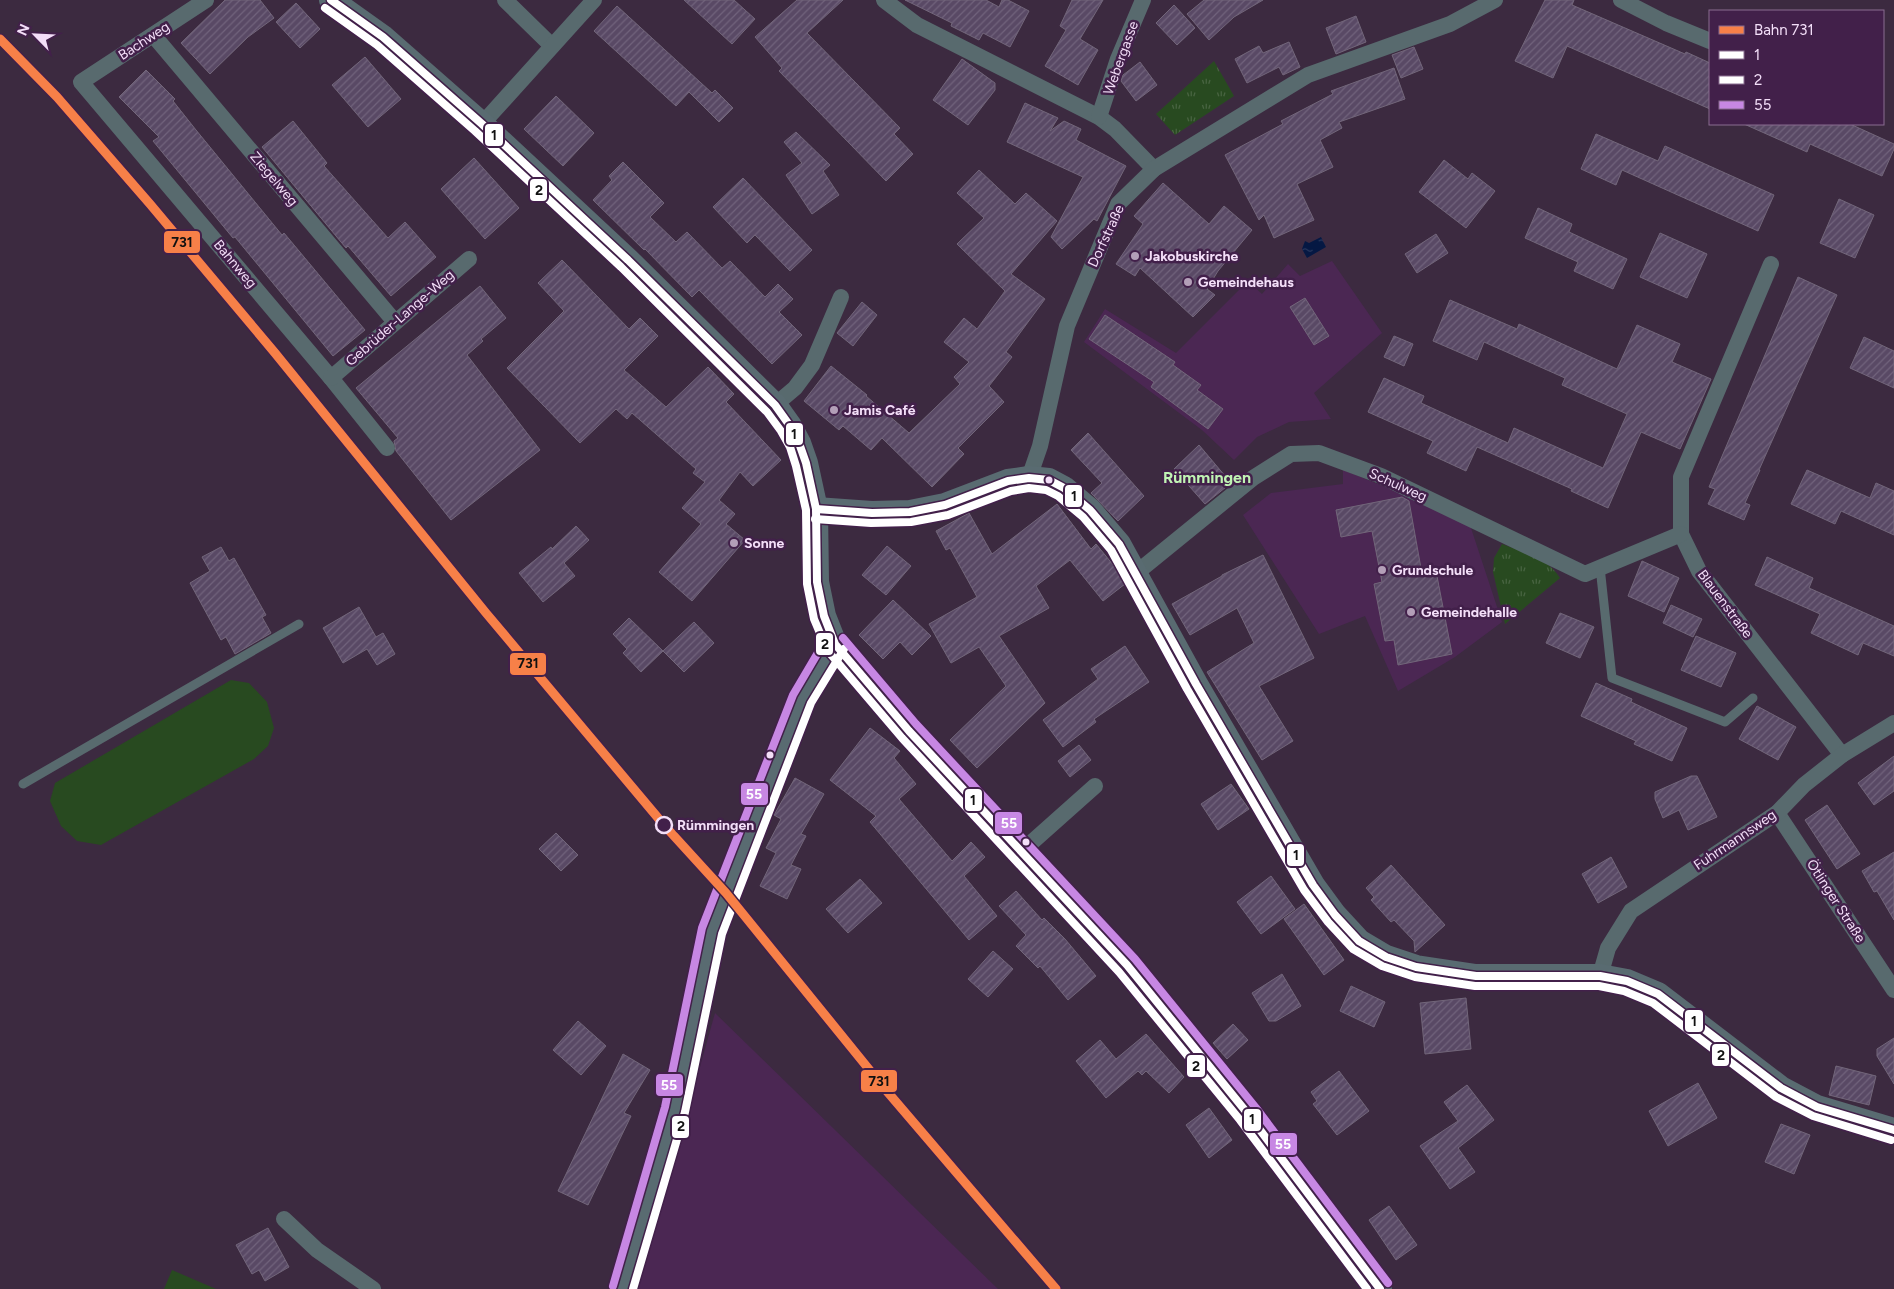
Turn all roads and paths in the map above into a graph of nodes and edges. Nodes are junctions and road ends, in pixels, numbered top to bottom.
1 (206, 0) edge
2 (331, 0) edge
3 (505, 0) edge
4 (594, 0) edge
5 (884, 0) edge
6 (1143, 0) edge
7 (1495, 0) edge
8 (1620, 0) edge
9 (154, 36) junction
10 (1709, 41) edge
11 (552, 46) junction
12 (81, 82) joint
13 (1099, 117) junction
14 (482, 124) junction
15 (1154, 169) junction
16 (469, 259) dead end
17 (1771, 264) dead end
18 (841, 297) dead end
19 (394, 322) junction
20 (331, 378) junction
21 (775, 405) junction
22 (387, 448) dead end
23 (1029, 478) junction
24 (816, 509) junction
25 (1681, 534) junction
26 (1600, 568) junction
27 (1135, 574) junction
28 (299, 624) dead end
29 (835, 644) junction
30 (1753, 698) dead end
31 (1894, 723) edge
32 (1842, 755) junction
33 (23, 784) dead end
34 (1095, 786) dead end
35 (1778, 813) junction
36 (1022, 851) junction
37 (1600, 976) junction
38 (1894, 990) edge
39 (1894, 1130) edge
40 (284, 1219) dead end
41 (372, 1289) edge
42 (623, 1289) edge
43 (1380, 1289) edge

1 - 9 street, Bachweg
2 - 14 street
3 - 11 street
4 - 11 street
5 - 13 street
6 - 13 street, Webergasse
7 - 15 street, Dorfstraße
8 - 10 street
9 - 12 street, Bachweg
9 - 19 street, Ziegelweg
11 - 14 street
12 - 20 street, Bahnweg
13 - 15 street
14 - 21 street
15 - 23 street, Dorfstraße
16 - 19 street, Gebrüder-Lange-Weg
17 - 25 street, Blauenstraße
18 - 21 street
19 - 20 street, Gebrüder-Lange-Weg
20 - 22 street, Bahnweg
21 - 24 street
23 - 24 street
23 - 27 street
24 - 29 street
25 - 26 street, Schulweg
25 - 32 street, Blauenstraße
26 - 27 street, Schulweg
26 - 30 lane
27 - 37 street
28 - 33 lane
29 - 36 street
29 - 42 street
31 - 32 street, Fuhrmannsweg
32 - 35 street, Fuhrmannsweg
34 - 36 street
35 - 37 street, Fuhrmannsweg
35 - 38 street, Ötlinger Straße
36 - 43 street
37 - 39 street
40 - 41 street

